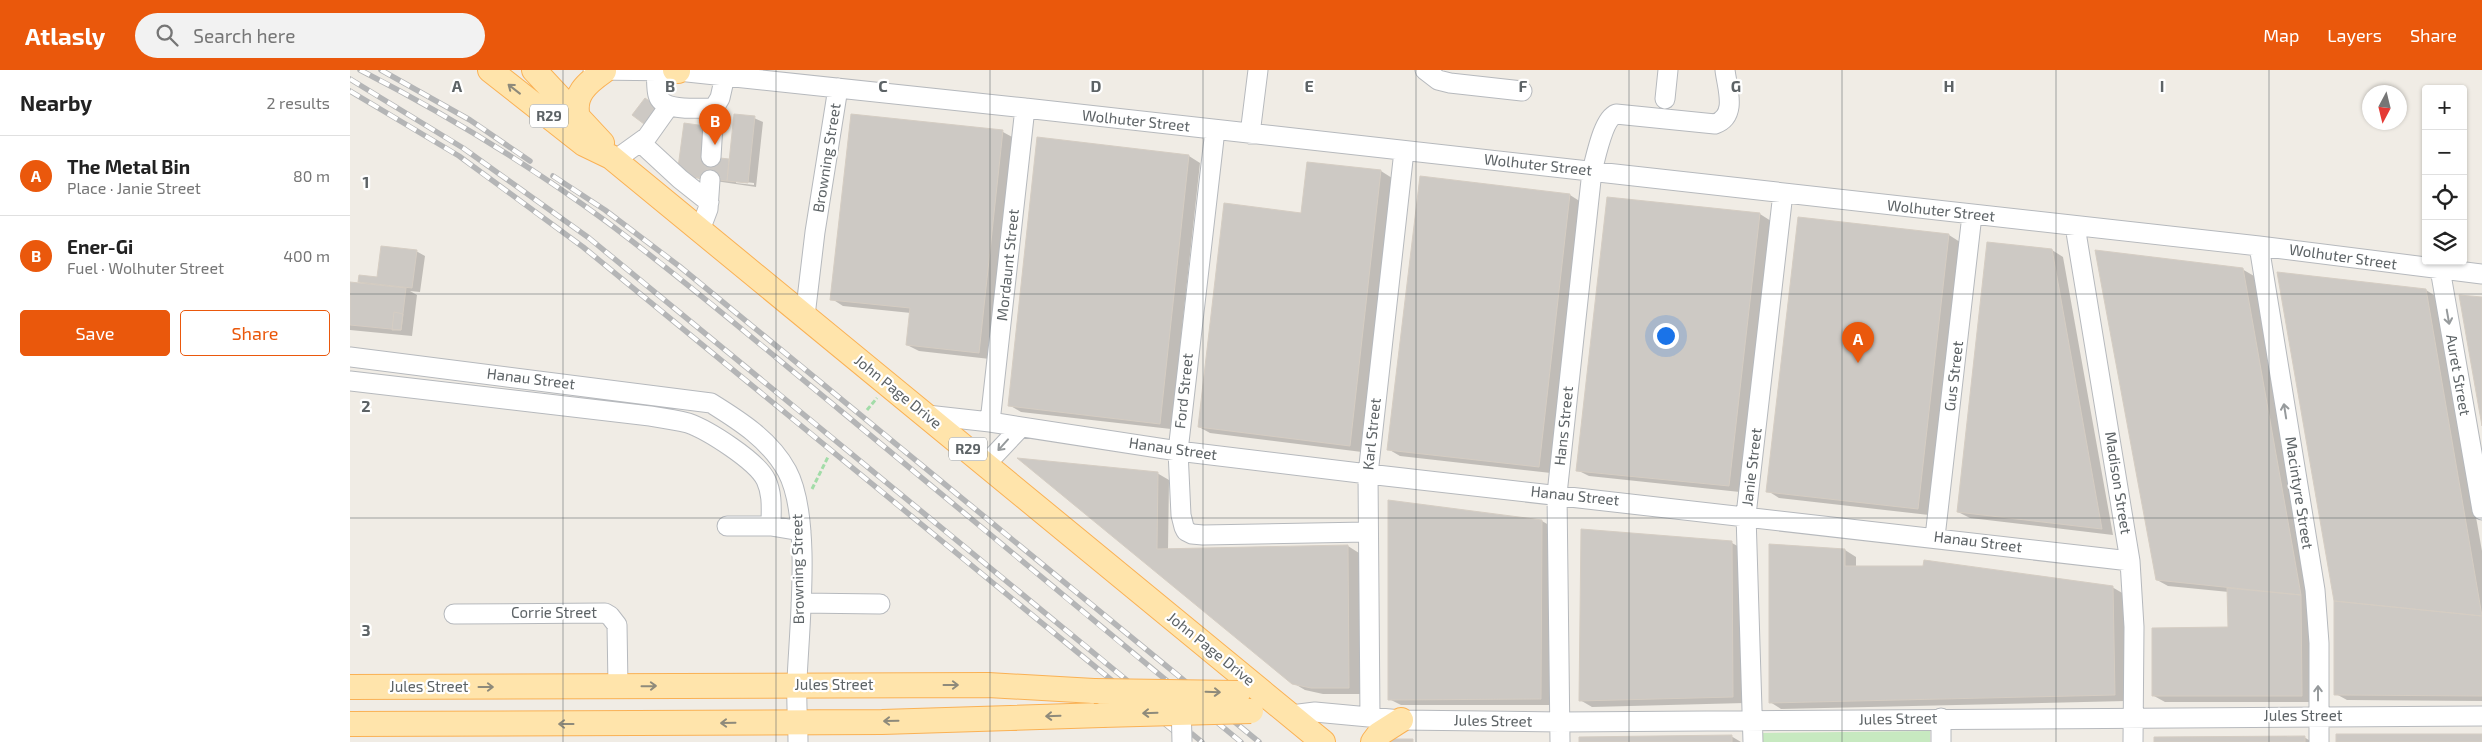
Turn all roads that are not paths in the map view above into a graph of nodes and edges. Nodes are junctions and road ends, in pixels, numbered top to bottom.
1 (490, 70) edge
2 (534, 70) edge
3 (599, 70) edge
4 (1258, 70) edge
5 (1425, 70) edge
6 (1668, 70) edge
7 (1725, 70) edge
8 (679, 71) edge
9 (725, 76) junction
10 (838, 88) junction
11 (1522, 91) dead end
12 (1665, 99) dead end
13 (669, 106) junction
14 (714, 108) junction
15 (1025, 108) junction
16 (578, 118) junction
17 (1215, 130) junction
18 (1250, 134) junction
19 (640, 142) junction
20 (1404, 151) junction
21 (711, 157) dead end
22 (613, 159) junction
23 (1592, 171) junction
24 (710, 180) dead end
25 (1783, 193) junction
26 (709, 202) junction
27 (1972, 215) junction
28 (2075, 226) junction
29 (700, 230) junction
30 (2259, 246) junction
31 (2440, 269) junction
32 (2482, 274) edge
33 (805, 316) junction
34 (350, 357) edge
35 (350, 381) edge
36 (711, 403) joint
37 (927, 416) junction
38 (990, 422) junction
39 (1021, 427) junction
40 (1178, 451) junction
41 (986, 464) junction
42 (1368, 474) junction
43 (1557, 494) junction
44 (2482, 510) edge
45 (1746, 516) junction
46 (727, 526) dead end
47 (771, 526) junction
48 (801, 531) junction
49 (1367, 532) junction
50 (1935, 537) junction
51 (2130, 561) junction
52 (801, 603) junction
53 (880, 604) dead end
54 (454, 614) dead end
55 (796, 684) junction
56 (988, 685) junction
57 (613, 686) junction
58 (350, 687) edge
59 (418, 687) junction
60 (1270, 697) junction
61 (1181, 701) junction
62 (1245, 702) junction
63 (1315, 712) junction
64 (1291, 716) junction
65 (2318, 716) junction
66 (2482, 716) edge
67 (2132, 717) junction
68 (1370, 718) junction
69 (1941, 718) junction
70 (987, 719) junction
71 (1401, 720) junction
72 (1753, 720) junction
73 (1560, 722) junction
74 (350, 724) edge
75 (418, 724) junction
76 (608, 724) junction
77 (798, 732) edge
78 (1182, 742) edge
79 (1323, 742) edge
80 (1373, 742) edge
81 (1560, 742) edge
82 (1753, 742) edge
83 (1941, 742) edge
84 (2133, 742) edge
85 (2319, 742) edge

22 -> 1 main road, John Page Drive / R29
2 - 16 main road, John Page Drive / R29
3 - 8 street, Wolhuter Street
3 - 16 main road
4 - 18 street
5 - 11 street
6 - 12 street
7 - 23 street, Hans Street
8 - 9 street, Wolhuter Street
8 - 13 street
9 - 10 street, Wolhuter Street
9 - 14 street
10 - 15 street, Wolhuter Street
10 - 33 street, Browning Street
13 - 14 street
13 - 19 street
14 - 21 street
15 - 17 street, Wolhuter Street
15 - 38 street, Mordaunt Street
16 - 22 main road, John Page Drive / R29
17 - 18 street, Wolhuter Street
17 - 40 street, Ford Street
18 - 20 street, Wolhuter Street
19 - 22 street
19 - 26 street
20 - 23 street, Wolhuter Street
20 - 42 street, Karl Street
22 - 29 main road, John Page Drive / R29
23 - 25 street, Wolhuter Street
23 - 43 street, Hans Street
24 - 26 street
25 - 27 street, Wolhuter Street
25 - 45 street, Janie Street
26 - 29 street
27 - 28 street, Wolhuter Street
27 - 50 street, Gus Street
28 - 30 street, Wolhuter Street
28 - 51 street, Madison Street
29 - 33 main road, John Page Drive / R29
30 - 31 street, Wolhuter Street
65 -> 30 street, Macintyre Street
31 - 32 street, Wolhuter Street
31 -> 44 street, Auret Street
33 - 37 main road, John Page Drive / R29
34 - 36 street, Hanau Street
35 - 47 street
36 - 48 street, Browning Street
37 - 38 street, Hanau Street
37 - 41 main road, John Page Drive / R29
38 - 39 street, Hanau Street
39 - 40 street, Hanau Street
39 -> 41 street
40 - 42 street, Hanau Street
40 - 49 street, Ford Street
41 - 60 main road, John Page Drive / R29
42 - 43 street, Hanau Street
42 - 49 street, Karl Street
43 - 45 street, Hanau Street
43 - 73 street, Hans Street
45 - 50 street, Hanau Street
45 - 72 street, Janie Street
46 - 47 street
47 - 48 street
48 - 52 street, Browning Street
49 - 68 street, Karl Street
50 - 51 street, Hanau Street
51 - 67 street, Madison Street
52 - 53 street
52 - 55 street, Browning Street
54 - 57 street, Corrie Street
55 -> 56 main road, Jules Street
57 -> 55 main road, Jules Street
55 - 77 street, Browning Street
56 - 61 main road, Jules Street, bridge
56 - 70 main road
59 -> 57 main road, Jules Street
57 - 76 main road
58 - 59 main road, Jules Street
59 - 75 main road
60 - 62 main road, Jules Street
60 - 63 street, Jules Street
60 - 64 main road, John Page Drive / R29
61 - 62 main road, Jules Street, bridge
61 -> 70 main road, Jules Street, bridge
61 - 78 street, bridge
62 - 64 main road, Jules Street
63 - 64 street, Jules Street
63 - 68 street, Jules Street
64 - 79 main road, John Page Drive / R29
65 - 66 street, Jules Street
65 - 67 street, Jules Street
65 - 85 street, Macintyre Street
67 - 69 street, Jules Street
67 - 84 street, Madison Street
68 - 71 street, Jules Street
69 - 72 street, Jules Street
69 - 83 street
70 -> 77 main road, Jules Street
71 - 73 street, Jules Street
71 - 80 main road
72 - 73 street, Jules Street
72 - 82 street, Janie Street
73 - 81 street, Hans Street
74 - 75 main road, Jules Street
76 -> 75 main road, Jules Street
77 -> 76 main road, Jules Street

